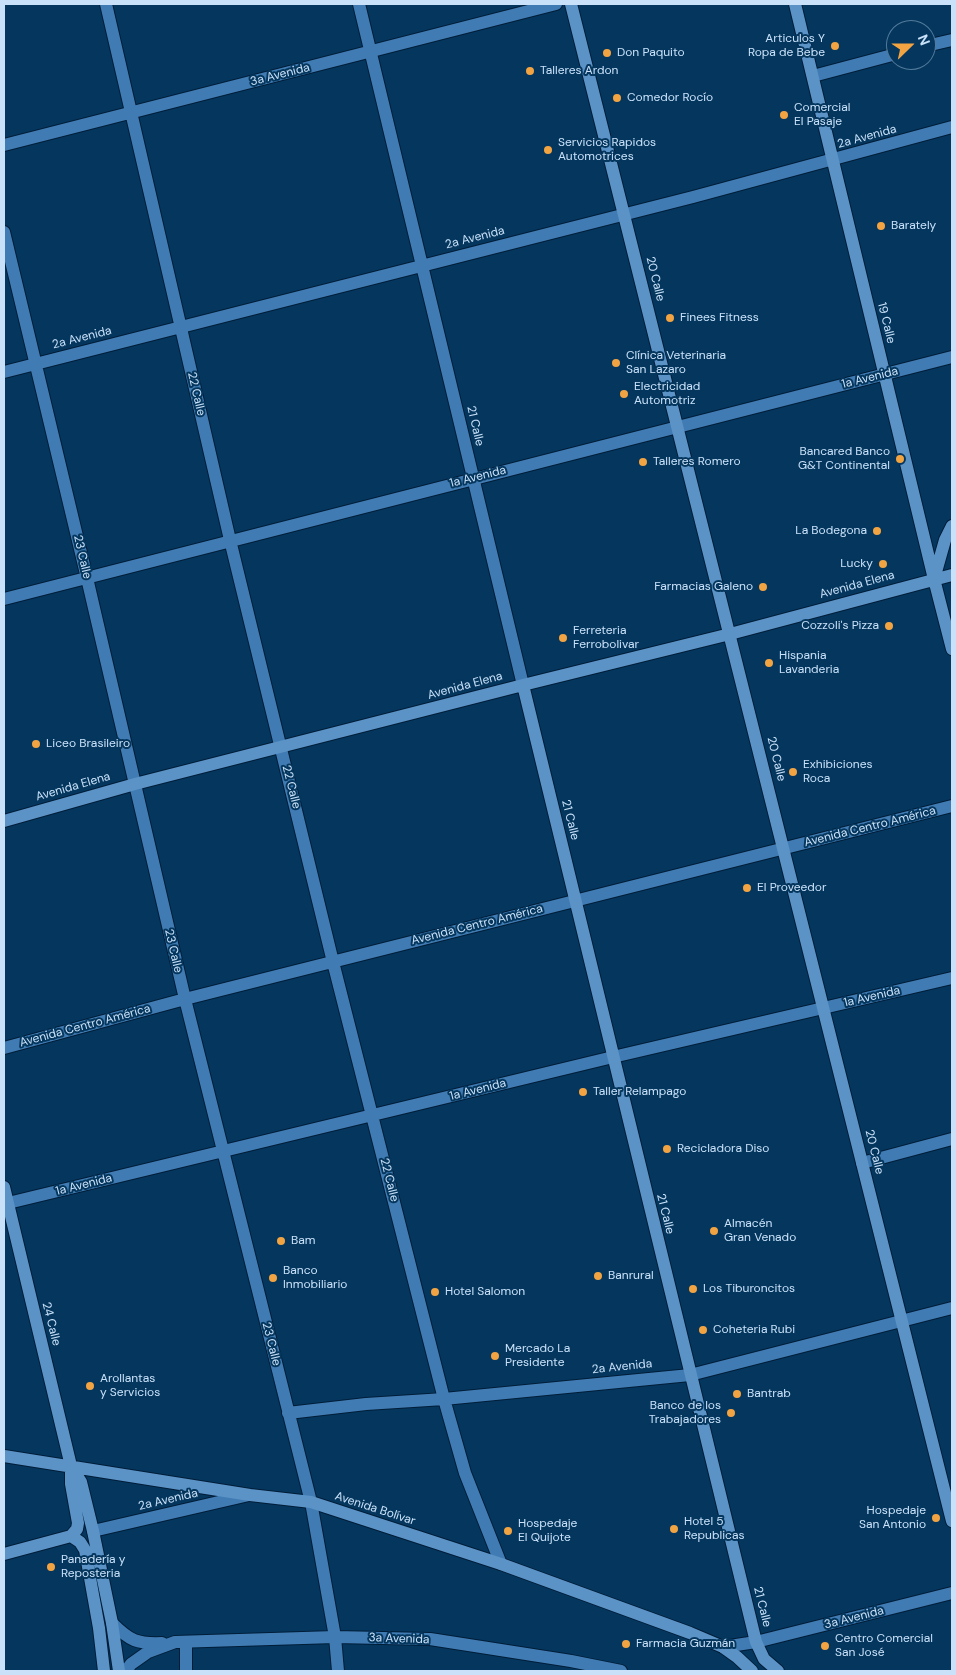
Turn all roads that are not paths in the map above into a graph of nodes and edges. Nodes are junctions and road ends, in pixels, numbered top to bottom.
1 (106, 4) edge
2 (359, 4) edge
3 (556, 4) edge
4 (571, 4) edge
5 (795, 4) edge
6 (952, 40) edge
7 (936, 44) edge
8 (371, 52) junction
9 (886, 57) edge
10 (813, 76) junction
11 (132, 113) junction
12 (952, 127) edge
13 (4, 145) edge
14 (833, 160) junction
15 (625, 215) junction
16 (4, 232) edge
17 (422, 266) junction
18 (181, 327) junction
19 (952, 357) edge
20 (36, 364) junction
21 (4, 372) edge
22 (884, 374) junction
23 (678, 426) junction
24 (473, 479) junction
25 (952, 526) edge
26 (230, 540) junction
27 (952, 575) edge
28 (87, 578) junction
29 (934, 579) junction
30 (4, 599) edge
31 (730, 634) junction
32 (952, 648) edge
33 (523, 685) junction
34 (281, 748) junction
35 (134, 784) junction
36 (952, 806) edge
37 (4, 821) edge
38 (784, 848) junction
39 (575, 900) junction
40 (333, 962) junction
41 (952, 978) edge
42 (184, 999) junction
43 (824, 1009) junction
44 (4, 1048) edge
45 (613, 1057) junction
46 (373, 1115) junction
47 (952, 1139) edge
48 (223, 1151) junction
49 (862, 1163) junction
50 (4, 1187) edge
51 (6, 1204) edge
52 (952, 1308) edge
53 (902, 1321) junction
54 (690, 1374) junction
55 (444, 1399) junction
56 (288, 1412) junction
57 (4, 1456) edge
58 (71, 1466) junction
59 (250, 1495) junction
60 (311, 1502) junction
61 (952, 1521) edge
62 (93, 1531) junction
63 (71, 1536) junction
64 (4, 1554) edge
65 (501, 1564) junction
66 (952, 1593) edge
67 (112, 1623) junction
68 (335, 1637) junction
69 (180, 1642) junction
70 (756, 1642) junction
71 (723, 1647) junction
72 (104, 1671) edge
73 (119, 1671) edge
74 (126, 1671) edge
75 (186, 1671) edge
76 (338, 1671) edge
77 (621, 1671) edge
78 (752, 1671) edge
79 (778, 1671) edge

1 - 11 street, 22 Calle
2 - 8 street, 21 Calle
3 - 8 street, 3a Avenida
4 - 15 main road, 20 Calle
5 - 10 main road, 19 Calle
6 - 7 street
8 - 11 street, 3a Avenida
8 - 17 street, 21 Calle
9 - 10 street
10 - 14 main road, 19 Calle
11 - 13 street, 3a Avenida
11 - 18 street, 22 Calle
12 - 14 street, 2a Avenida
14 - 15 street, 2a Avenida
14 - 22 main road, 19 Calle
15 - 17 street, 2a Avenida
15 - 23 main road, 20 Calle
16 - 20 street, 23 Calle
17 - 18 street, 2a Avenida
17 - 24 street, 21 Calle
18 - 20 street, 2a Avenida
18 - 26 street, 22 Calle
19 - 22 street, 1a Avenida
20 - 21 street, 2a Avenida
20 - 28 street, 23 Calle
22 - 23 street, 1a Avenida
22 - 29 main road, 19 Calle
23 - 24 street, 1a Avenida
23 - 31 main road, 20 Calle
24 - 26 street, 1a Avenida
24 - 33 street, 21 Calle
25 - 29 main road
26 - 28 street, 1a Avenida
26 - 34 street, 22 Calle
27 - 29 main road, Avenida Elena
28 - 30 street, 1a Avenida
28 - 35 street, 23 Calle
29 - 31 main road, Avenida Elena
29 - 32 main road, 19 Calle
31 - 33 main road, Avenida Elena
31 - 38 main road, 20 Calle
33 - 34 main road, Avenida Elena
33 - 39 main road, 21 Calle
34 - 35 main road, Avenida Elena
34 - 40 street, 22 Calle
35 - 37 main road, Avenida Elena
35 - 42 street, 23 Calle
36 - 38 street, Avenida Centro América
38 - 39 street, Avenida Centro América
38 - 43 main road, 20 Calle
39 - 40 street, Avenida Centro América
39 - 45 main road, 21 Calle
40 - 42 street, Avenida Centro América
40 - 46 street, 22 Calle
41 - 43 street, 1a Avenida
42 - 44 street, Avenida Centro América
42 - 48 street, 23 Calle
43 - 45 street, 1a Avenida
43 - 49 main road, 20 Calle
45 - 46 street, 1a Avenida
45 - 54 main road, 21 Calle
46 - 48 street, 1a Avenida
46 - 55 street, 22 Calle
47 - 49 street
48 - 51 street, 1a Avenida
48 - 56 street, 23 Calle
49 - 53 main road, 20 Calle
50 - 51 main road, 24 Calle
51 - 58 main road, 24 Calle
52 - 53 street, 2a Avenida
53 - 54 street, 2a Avenida
53 - 61 main road, 20 Calle
54 - 55 street, 2a Avenida
54 - 70 main road, 21 Calle
55 - 56 street, 2a Avenida
55 - 65 street, 22 Calle
56 - 60 street, 23 Calle
57 - 58 main road, Avenida Bolívar
58 - 59 main road, Avenida Bolívar
58 - 62 main road, 24 Calle
58 - 63 main road, 24 Calle
59 - 60 main road, Avenida Bolívar
59 - 62 street, 2a Avenida
60 - 65 main road, Avenida Bolívar
60 - 68 street, 23 Calle
62 - 67 main road, 24 Calle
63 - 64 main road
63 - 72 main road
65 - 71 main road, Avenida Bolívar
66 - 70 street, 3a Avenida
67 - 69 street, 3a Avenida
67 - 73 main road, 24 Calle
68 - 69 street, 3a Avenida
68 - 76 street, 23 Calle
68 - 77 street, 3a Avenida
69 - 74 street, 3a Avenida
69 - 75 street
70 - 71 street
70 - 79 main road
71 - 78 main road, Avenida Bolívar

